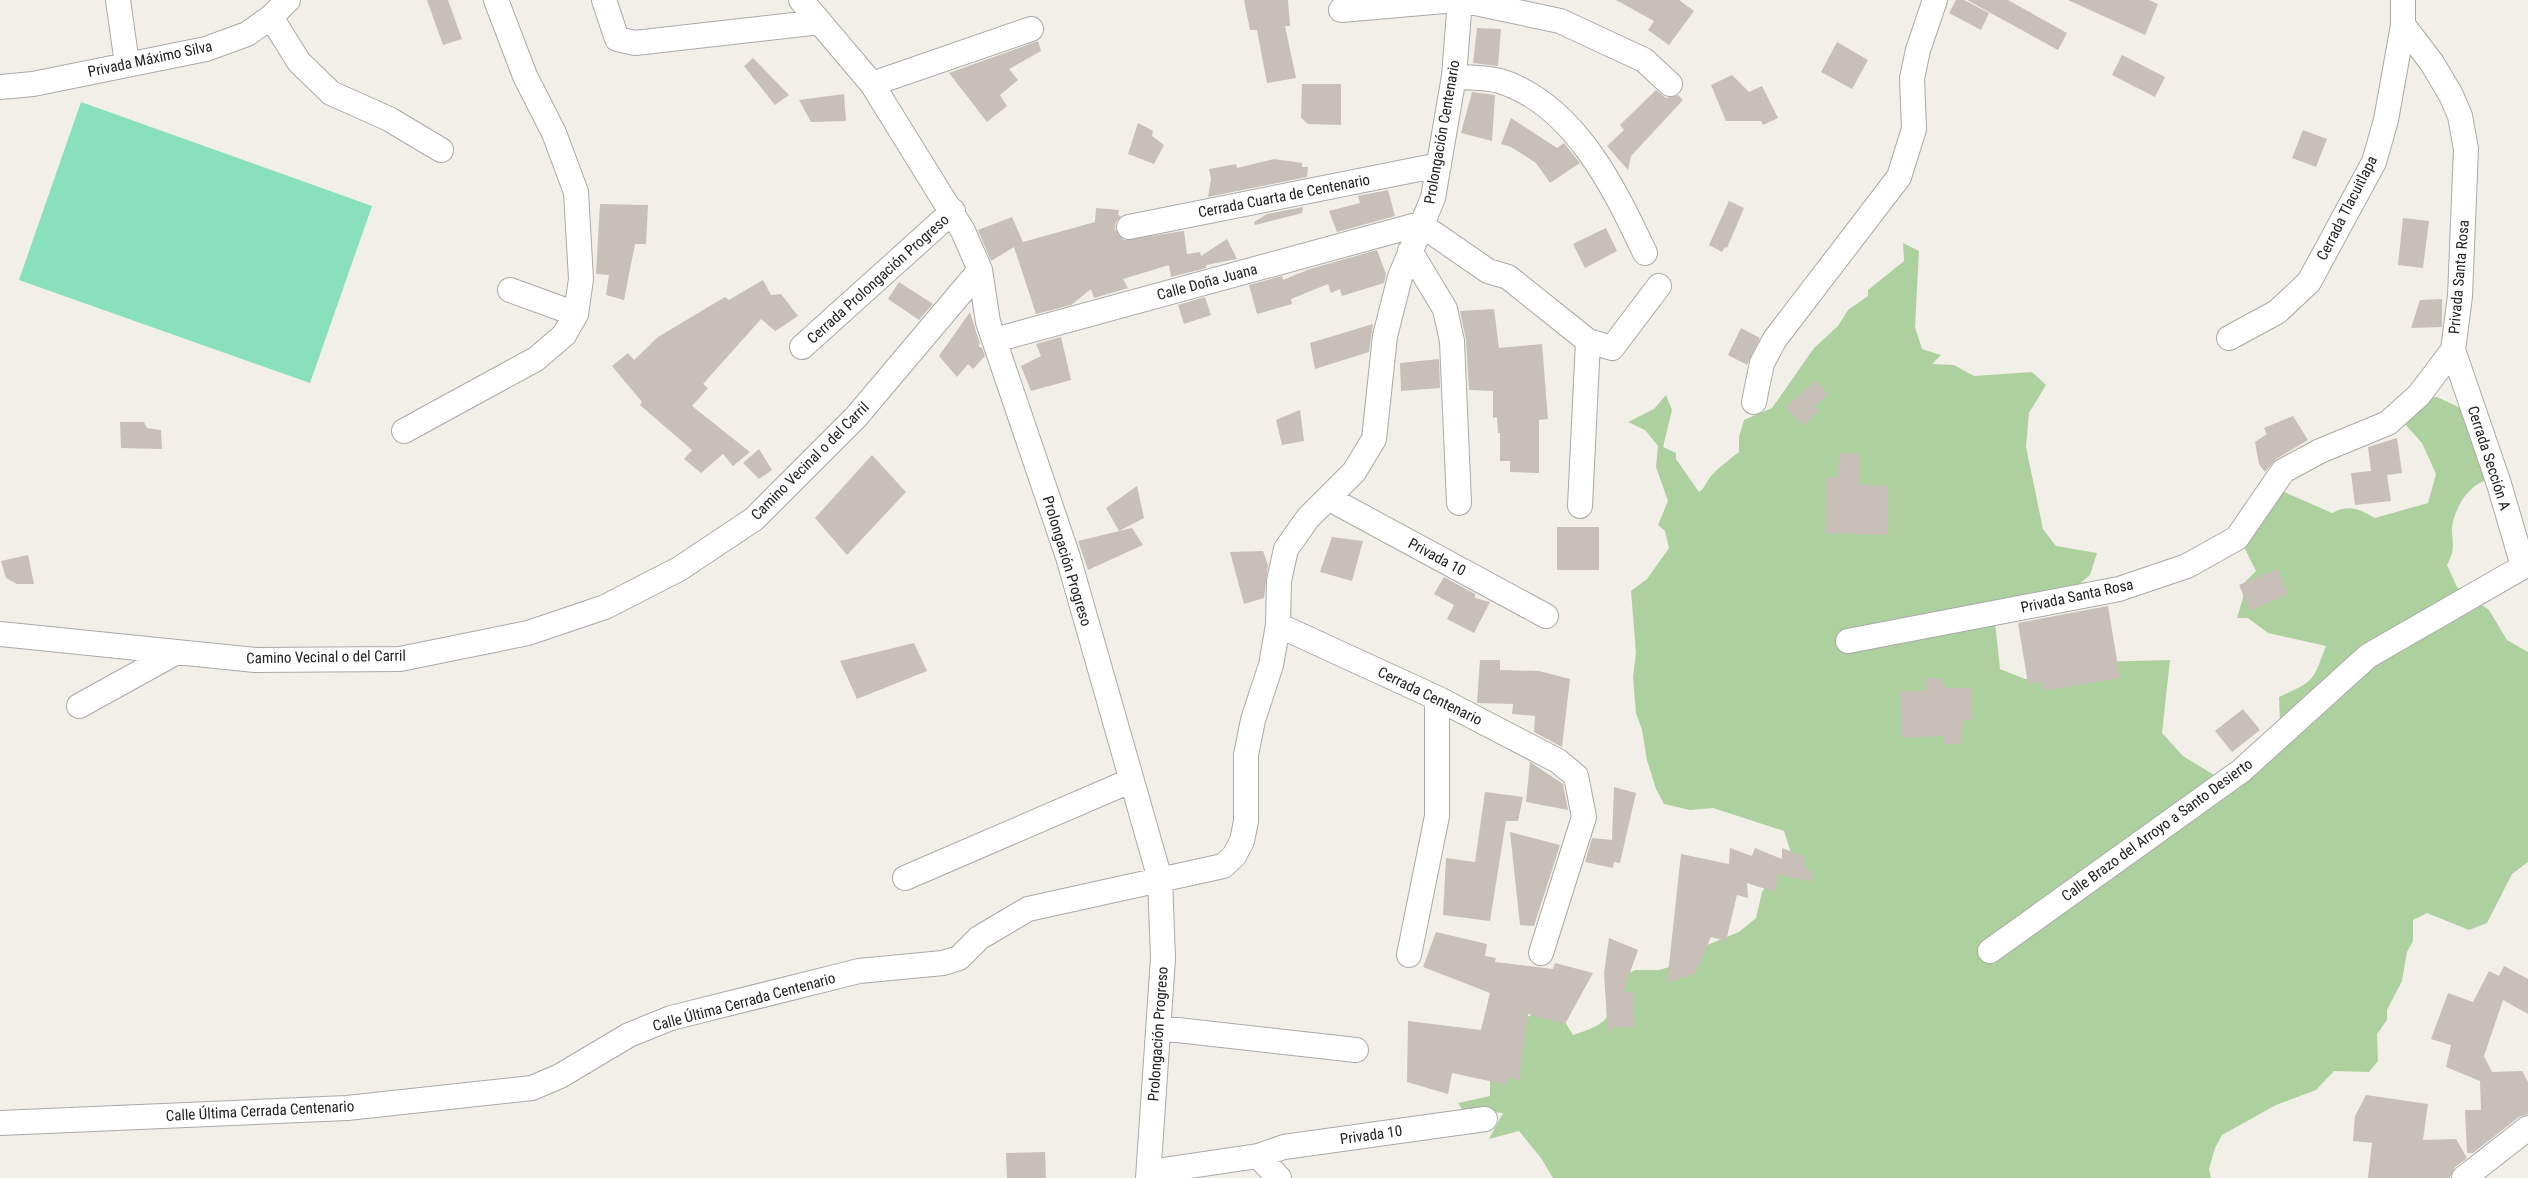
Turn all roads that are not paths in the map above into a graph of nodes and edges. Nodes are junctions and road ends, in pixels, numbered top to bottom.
1 (118, 0) edge
2 (496, 0) edge
3 (604, 0) edge
4 (801, 0) edge
5 (1459, 0) edge
6 (1935, 0) edge
7 (2403, 0) edge
8 (280, 9) edge
9 (1341, 10) dead end
10 (820, 22) junction
11 (2403, 25) junction
12 (1031, 29) dead end
13 (127, 64) junction
14 (1454, 76) junction
15 (872, 84) junction
16 (1670, 84) dead end
17 (0, 87) edge
18 (441, 150) dead end
19 (1439, 165) junction
20 (953, 211) junction
21 (1420, 224) junction
22 (1129, 227) dead end
23 (1410, 251) junction
24 (1645, 253) dead end
25 (980, 270) junction
26 (1659, 286) dead end
27 (510, 290) dead end
28 (576, 314) junction
29 (2229, 338) dead end
30 (995, 340) junction
31 (1587, 341) junction
32 (802, 347) dead end
33 (2453, 350) junction
34 (1754, 402) dead end
35 (404, 431) dead end
36 (1328, 498) junction
37 (1459, 503) dead end
38 (1580, 506) dead end
39 (2525, 565) edge
40 (1546, 616) dead end
41 (1278, 625) junction
42 (0, 634) edge
43 (1848, 641) dead end
44 (175, 653) junction
45 (1437, 698) junction
46 (79, 706) dead end
47 (1130, 781) junction
48 (905, 878) dead end
49 (1160, 879) junction
50 (1990, 951) dead end
51 (1541, 953) dead end
52 (1409, 955) dead end
53 (1160, 1028) junction
54 (1356, 1050) dead end
55 (1485, 1119) dead end
56 (0, 1123) edge
57 (2528, 1128) edge
58 (1258, 1156) junction
59 (1148, 1175) edge
60 (1279, 1178) edge
61 (2464, 1178) edge

1 - 13 street
2 - 28 street
3 - 10 street
4 - 10 street, Prolongación Progreso
5 - 9 street
5 - 14 street, Prolongación Centenario
5 - 16 street
6 - 34 street
7 - 11 street, Cerrada Tlacuitlapa
8 - 13 street, Privada Máximo Silva
8 - 18 street
10 - 15 street, Prolongación Progreso
11 - 29 street, Cerrada Tlacuitlapa
11 - 33 street, Privada Santa Rosa
12 - 15 street
13 - 17 street, Privada Máximo Silva
14 - 19 street, Prolongación Centenario
14 - 24 street
15 - 20 street, Prolongación Progreso
19 - 21 street, Prolongación Centenario
19 - 22 street, Cerrada Cuarta de Centenario
20 - 25 street, Prolongación Progreso
20 - 32 street, Cerrada Prolongación Progreso
21 - 23 street, Prolongación Centenario
21 - 30 street, Calle Doña Juana
21 - 31 street
23 - 36 street, Prolongación Centenario
23 - 37 street
25 - 30 street, Prolongación Progreso
25 - 44 street, Camino Vecinal o del Carril
26 - 31 street
27 - 28 street
28 - 35 street
30 - 47 street, Prolongación Progreso
31 - 38 street
33 - 39 street, Cerrada Sección A
33 - 43 street, Privada Santa Rosa
36 - 40 street, Privada 10
36 - 41 street, Prolongación Centenario
39 - 50 street, Calle Brazo del Arroyo a Santo Desierto
41 - 45 street, Cerrada Centenario
41 - 49 street, Prolongación Centenario
42 - 44 street, Camino Vecinal o del Carril
44 - 46 street
45 - 51 street, Cerrada Centenario
45 - 52 street
47 - 48 street
47 - 49 street, Prolongación Progreso
49 - 53 street, Prolongación Progreso
49 - 56 street, Calle Última Cerrada Centenario
53 - 54 street
53 - 59 street, Prolongación Progreso
55 - 58 street, Privada 10
57 - 61 street
58 - 59 street, Privada 10
58 - 60 street

